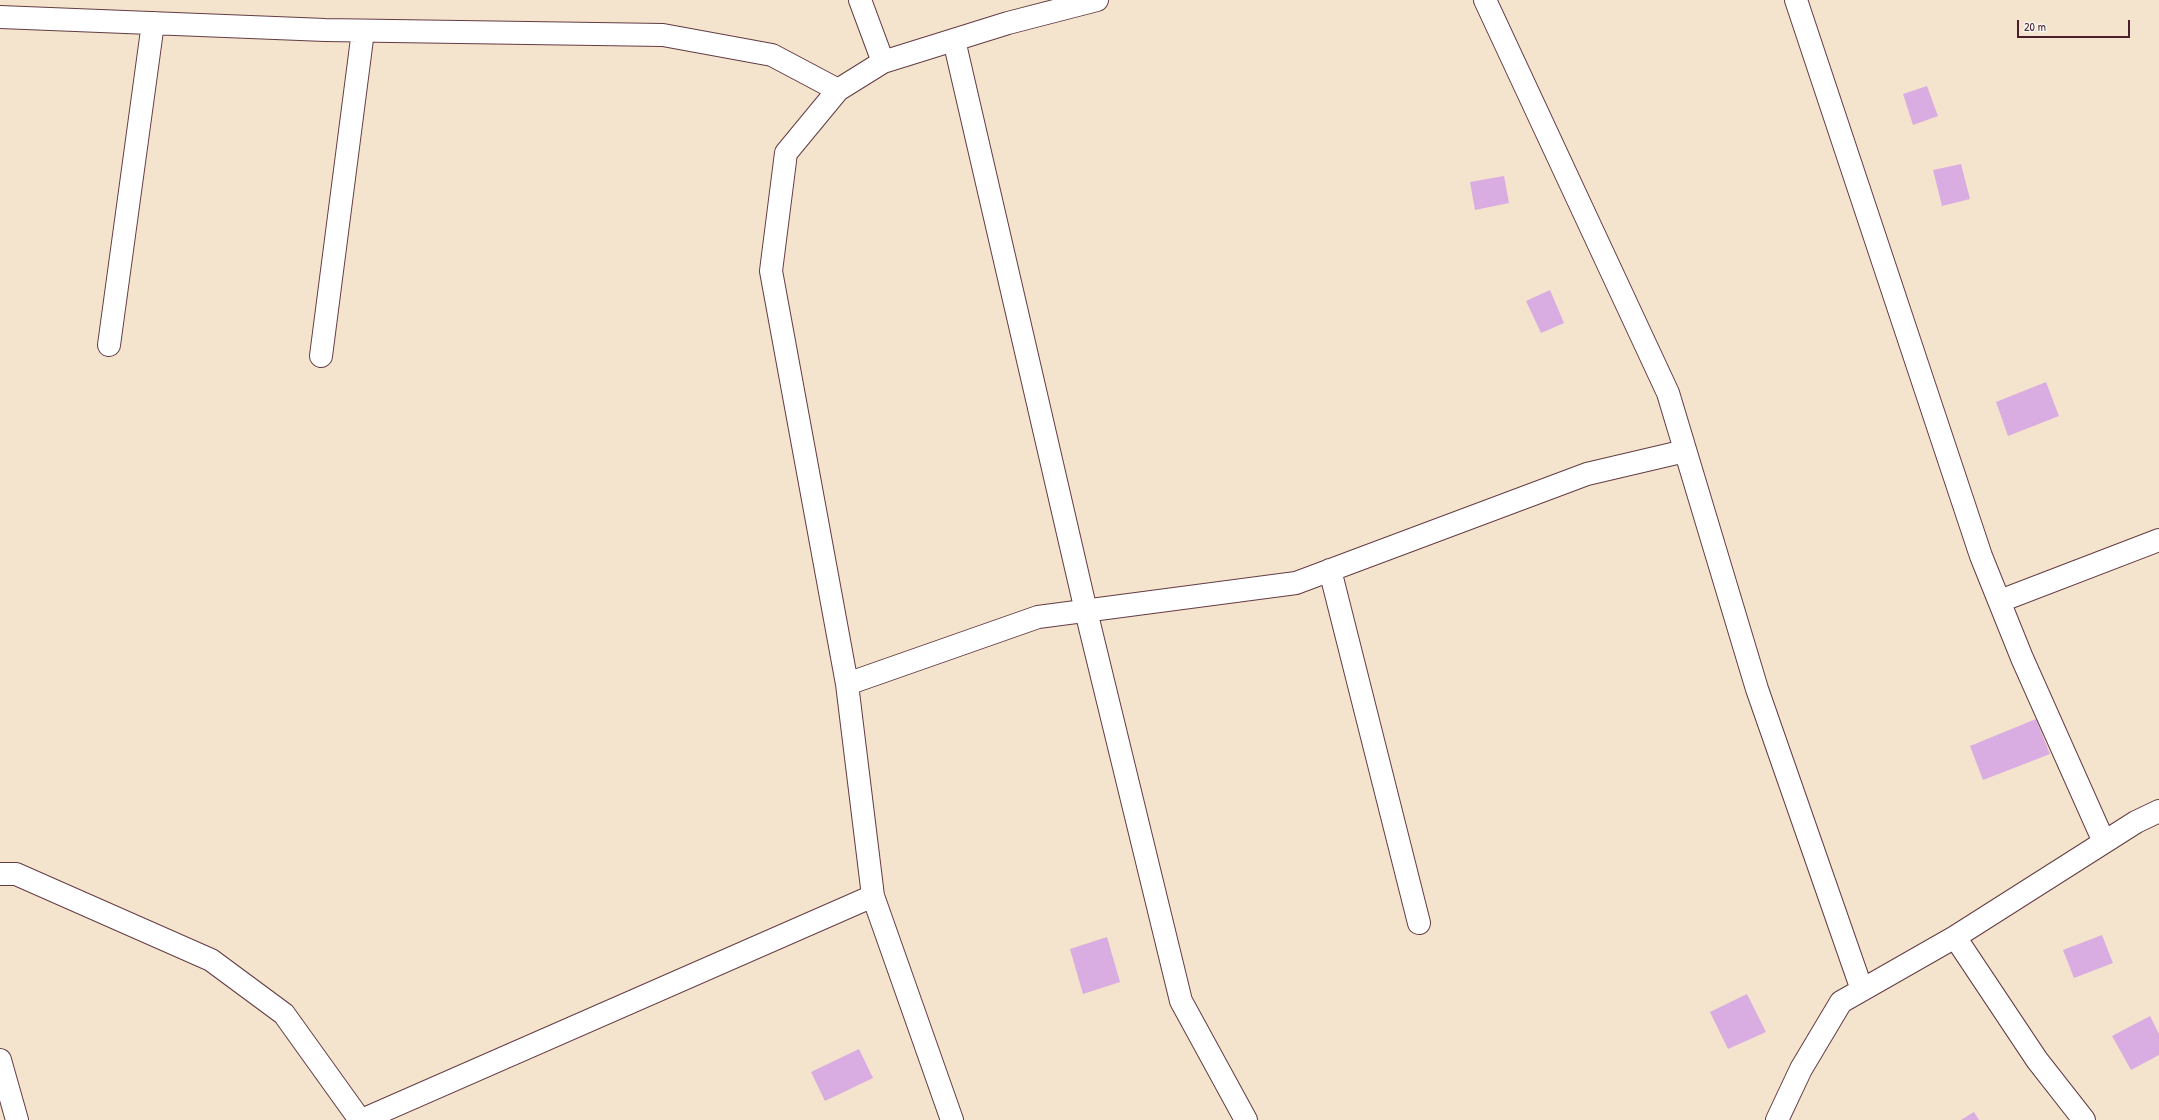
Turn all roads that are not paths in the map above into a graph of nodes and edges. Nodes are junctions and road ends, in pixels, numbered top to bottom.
1 (860, 0) edge
2 (1097, 0) edge
3 (1485, 0) edge
4 (1796, 0) edge
5 (0, 17) edge
6 (154, 23) junction
7 (363, 31) junction
8 (954, 40) junction
9 (883, 62) junction
10 (838, 90) junction
11 (108, 345) dead end
12 (321, 356) dead end
13 (1685, 451) junction
14 (2159, 540) edge
15 (1330, 570) junction
16 (2000, 601) junction
17 (1086, 611) junction
18 (847, 684) junction
19 (2159, 811) edge
20 (2104, 842) junction
21 (0, 874) edge
22 (873, 896) junction
23 (1419, 923) dead end
24 (1955, 937) junction
25 (1862, 990) junction
26 (0, 1060) edge
27 (17, 1120) edge
28 (361, 1120) edge
29 (952, 1120) edge
30 (1246, 1120) edge
31 (1776, 1120) edge
32 (2084, 1120) edge

1 - 9 street
2 - 8 street
3 - 13 street
4 - 16 street
5 - 6 street
6 - 7 street
6 - 11 street
7 - 10 street
7 - 12 street
8 - 9 street
8 - 17 street
9 - 10 street
10 - 18 street
13 - 15 street
13 - 25 street
14 - 16 street
15 - 17 street
15 - 23 street
16 - 20 street
17 - 18 street
17 - 30 street
18 - 22 street
19 - 20 street
20 - 24 street
21 - 28 street
22 - 28 street
22 - 29 street
24 - 25 street
24 - 32 street
25 - 31 street
26 - 27 street

